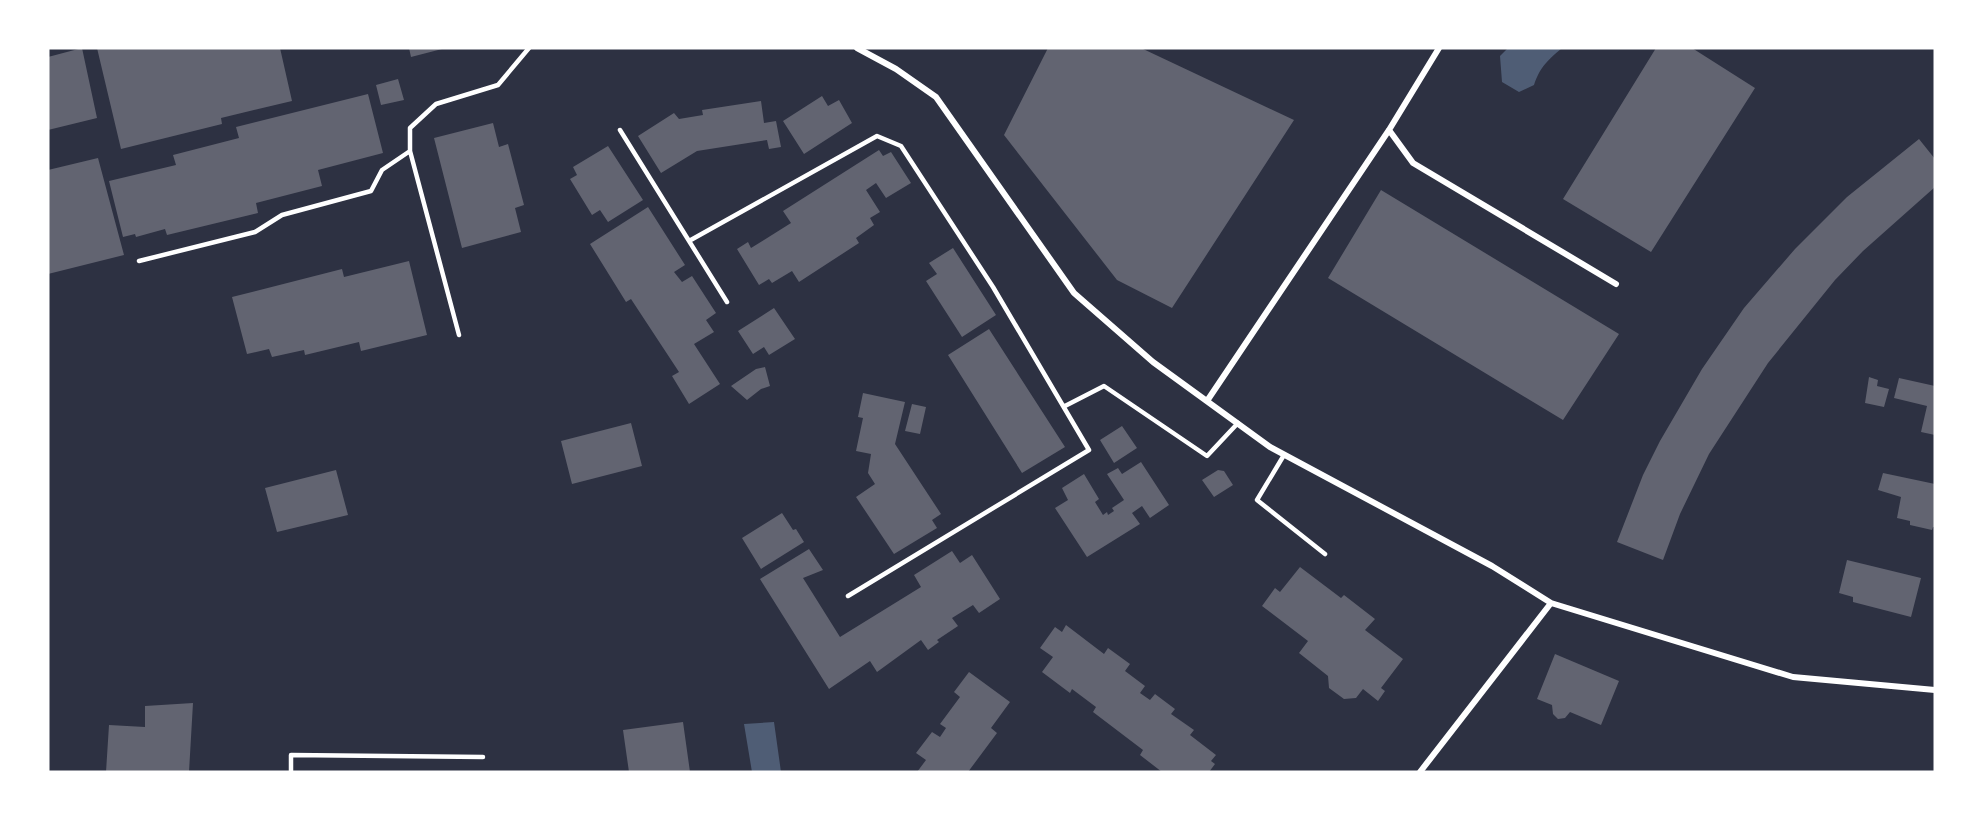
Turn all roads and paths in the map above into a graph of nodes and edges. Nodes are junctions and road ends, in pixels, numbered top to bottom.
1 (529, 48) edge
2 (858, 48) edge
3 (1438, 49) edge
4 (620, 130) dead end
5 (1389, 130) junction
6 (410, 151) junction
7 (689, 241) junction
8 (139, 261) dead end
9 (1616, 284) dead end
10 (727, 302) dead end
11 (459, 335) dead end
12 (1207, 401) junction
13 (1065, 406) junction
14 (1238, 423) junction
15 (1284, 455) junction
16 (1325, 554) dead end
17 (848, 596) dead end
18 (1551, 603) junction
19 (1935, 690) edge
20 (483, 758) dead end
21 (291, 772) edge
22 (1420, 772) edge

1 - 6 lane
2 - 12 street
3 - 5 street
4 - 7 lane
5 - 9 street
5 - 12 street
6 - 8 lane
6 - 11 lane
7 - 10 lane
7 - 13 lane
12 - 14 street
13 - 14 lane
13 - 17 lane
14 - 15 street
15 - 16 lane
15 - 18 street
18 - 19 street
18 - 22 street
20 - 21 lane

